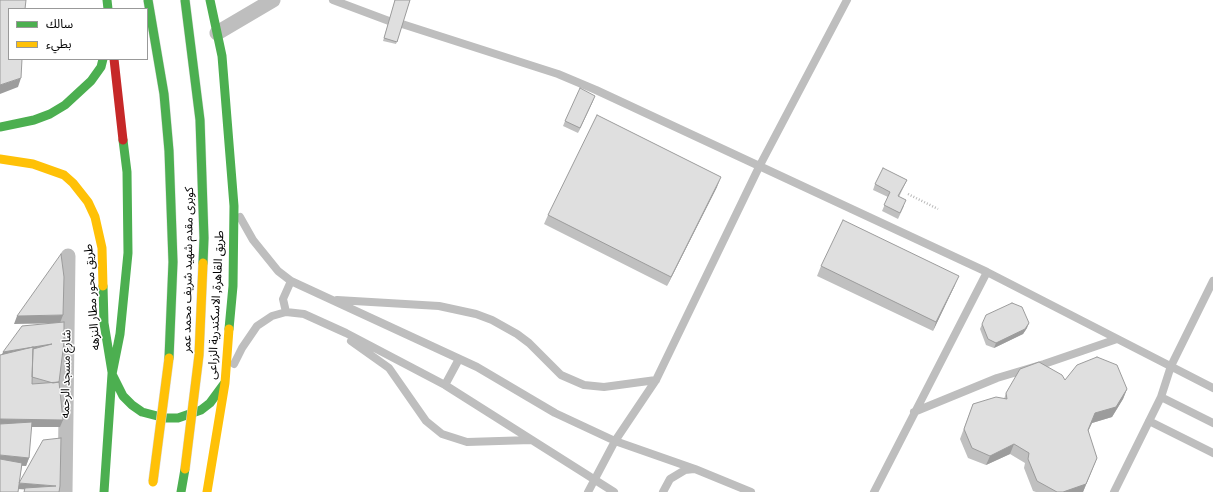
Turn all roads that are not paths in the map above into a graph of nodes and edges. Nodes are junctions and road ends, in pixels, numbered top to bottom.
1 (148, 0) edge
2 (185, 0) edge
3 (210, 0) edge
4 (273, 0) edge
5 (333, 0) edge
6 (847, 0) edge
7 (389, 21) edge
8 (402, 24) edge
9 (217, 33) junction
10 (103, 60) edge
11 (114, 60) edge
12 (0, 127) edge
13 (0, 160) edge
14 (759, 167) junction
15 (234, 206) junction
16 (68, 256) dead end
17 (987, 272) junction
18 (291, 281) junction
19 (1213, 281) edge
20 (332, 300) junction
21 (286, 312) junction
22 (328, 324) junction
23 (1117, 339) junction
24 (459, 359) junction
25 (1171, 366) junction
26 (112, 374) junction
27 (656, 380) junction
28 (225, 383) junction
29 (444, 385) junction
30 (1213, 388) edge
31 (1161, 397) junction
32 (914, 412) junction
33 (1149, 421) junction
34 (1213, 422) edge
35 (531, 440) junction
36 (615, 441) junction
37 (1213, 453) edge
38 (695, 468) junction
39 (594, 480) junction
40 (65, 492) edge
41 (104, 492) edge
42 (151, 492) edge
43 (181, 492) edge
44 (207, 492) edge
45 (588, 492) edge
46 (614, 492) edge
47 (663, 492) edge
48 (751, 492) edge
49 (874, 492) edge
50 (1114, 492) edge

1 - 42 main road, كوبرى مقدم شهيد شريف محمد عمر, bridge
2 - 43 main road, كوبرى مقدم شهيد شريف محمد عمر, bridge
3 - 9 main road, طريق القاهرة, الاسكندرية الزراعى
4 - 9 street
5 - 7 lane
6 - 14 lane
8 - 14 lane
9 - 15 main road, طريق القاهرة, الاسكندرية الزراعى
10 - 12 main road
11 - 26 main road
13 - 26 main road, طريق محور مطار النزهه
14 - 17 lane
14 - 27 lane
15 - 18 lane
15 - 28 main road, طريق القاهرة, الاسكندرية الزراعى
16 - 40 street, شارع مسجد الرحمه
17 - 23 lane
17 - 32 lane
18 - 20 lane
18 - 21 lane
19 - 25 lane
20 - 24 lane
20 - 27 lane
21 - 22 lane
21 - 28 lane
22 - 29 lane
22 - 35 lane
23 - 25 lane
23 - 32 lane
24 - 29 lane
24 - 36 lane
25 - 30 lane
25 - 31 lane
26 - 28 main road
26 - 41 main road
27 - 36 lane
28 - 44 main road, طريق القاهرة, الاسكندرية الزراعى
29 - 35 lane
31 - 33 lane
31 - 34 lane
32 - 49 lane
33 - 37 lane
33 - 50 lane
35 - 39 lane
36 - 38 lane
36 - 39 lane
38 - 47 lane
38 - 48 lane
39 - 45 lane
39 - 46 lane

